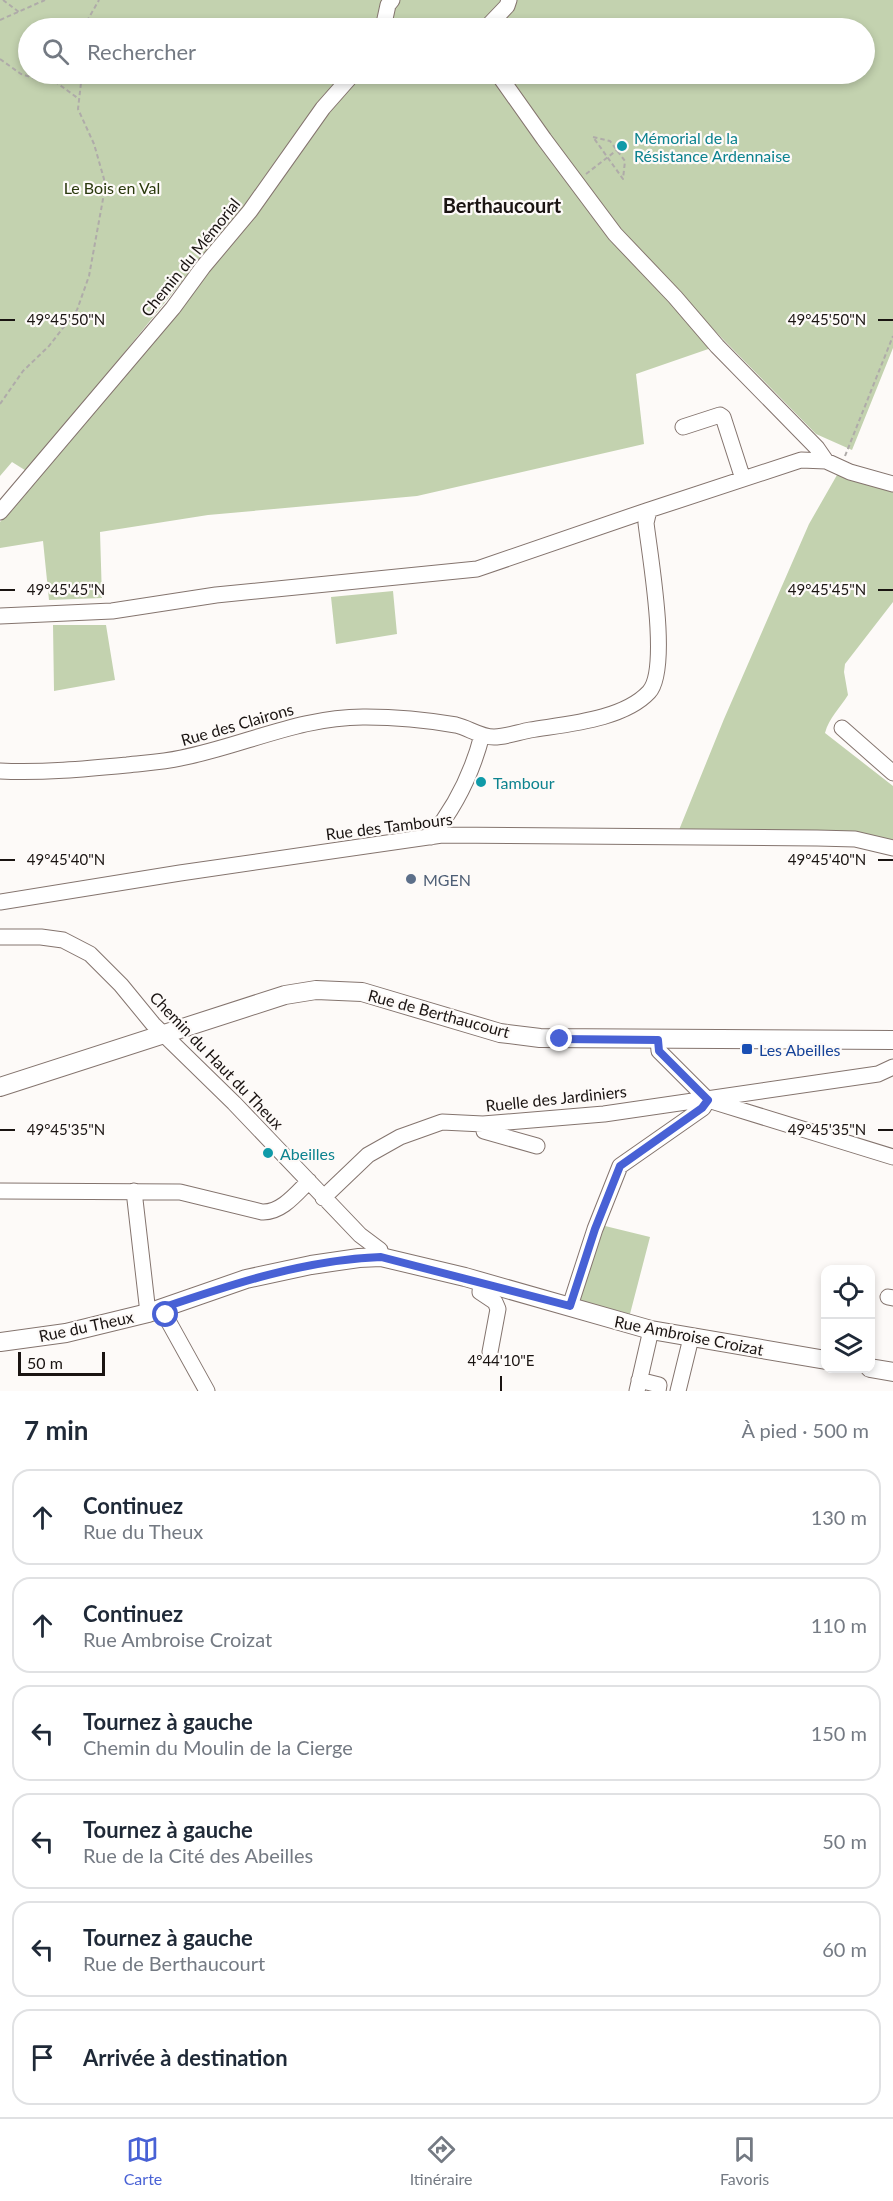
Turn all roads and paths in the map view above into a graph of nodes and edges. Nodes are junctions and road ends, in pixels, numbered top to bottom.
1 (3, 0) edge
2 (45, 0) edge
3 (99, 0) edge
4 (392, 0) edge
5 (508, 0) edge
6 (19, 12) junction
7 (89, 18) edge
8 (385, 18) edge
9 (496, 18) edge
10 (0, 20) edge
11 (0, 59) edge
12 (18, 72) edge
13 (58, 84) edge
14 (81, 84) edge
15 (344, 84) edge
16 (505, 84) edge
17 (79, 99) junction
18 (617, 150) junction
19 (608, 158) junction
20 (575, 182) junction
21 (893, 336) edge
22 (0, 404) edge
23 (683, 427) dead end
24 (833, 464) junction
25 (743, 479) junction
26 (893, 484) edge
27 (0, 512) edge
28 (648, 517) junction
29 (0, 616) edge
30 (842, 728) dead end
31 (482, 735) junction
32 (0, 771) edge
33 (893, 773) edge
34 (453, 806) junction
35 (461, 835) junction
36 (430, 837) junction
37 (893, 848) edge
38 (0, 902) edge
39 (0, 937) edge
40 (165, 1034) junction
41 (658, 1040) junction
42 (893, 1040) edge
43 (893, 1067) edge
44 (0, 1087) edge
45 (708, 1100) junction
46 (483, 1124) junction
47 (537, 1146) dead end
48 (893, 1157) edge
49 (309, 1181) junction
50 (0, 1191) edge
51 (134, 1191) junction
52 (323, 1198) junction
53 (381, 1257) junction
54 (482, 1282) junction
55 (570, 1306) junction
56 (155, 1311) junction
57 (651, 1330) junction
58 (691, 1338) junction
59 (0, 1342) edge
60 (490, 1352) dead end
61 (821, 1359) edge
62 (875, 1369) edge
63 (893, 1372) edge
64 (638, 1386) edge
65 (207, 1391) edge
66 (658, 1391) edge
67 (678, 1391) edge

1 - 6 path
2 - 6 path
3 - 7 path
4 - 8 street
5 - 9 street
6 - 10 path
11 - 12 path
13 - 17 path
14 - 17 path
15 - 27 street, Chemin du Mémorial
16 - 20 street
17 - 22 path
18 - 19 path
18 - 19 path
18 - 19 path
19 - 20 path
20 - 24 street
21 - 24 path
23 - 25 street
24 - 25 street
24 - 26 street
25 - 28 street
28 - 29 street
28 - 31 street, Rue des Clairons
30 - 33 street
31 - 32 street, Rue des Clairons
31 - 34 street
34 - 35 street
34 - 36 street
35 - 36 street, Rue des Tambours
35 - 37 street, Rue des Tambours
36 - 38 street, Rue des Tambours
39 - 40 street, Chemin du Haut du Theux
40 - 41 main road, Rue de Berthaucourt
40 - 44 main road, Rue de Berthaucourt
40 - 49 street, Chemin du Haut du Theux
41 - 42 main road, Rue de Berthaucourt
41 - 45 street
43 - 45 street
45 - 46 street, Ruelle des Jardiniers
45 - 48 street
45 - 55 street
46 - 47 street
46 - 52 street, Ruelle des Jardiniers
49 - 51 street
49 - 52 street, Chemin du Haut du Theux
50 - 51 street
51 - 56 street
52 - 53 street, Chemin du Haut du Theux
53 - 54 main road, Rue Ambroise Croizat
53 - 56 main road, Rue du Theux
54 - 55 main road, Rue Ambroise Croizat
54 - 60 street
55 - 57 main road, Rue Ambroise Croizat
56 - 59 main road, Rue du Theux
56 - 65 street
57 - 58 main road, Rue Ambroise Croizat
57 - 64 street
58 - 61 main road, Rue Ambroise Croizat
58 - 67 street
62 - 63 main road
64 - 66 street

